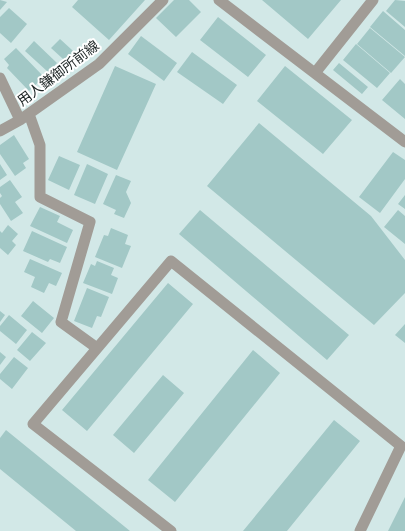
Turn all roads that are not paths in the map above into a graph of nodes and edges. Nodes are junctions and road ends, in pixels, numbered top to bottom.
1 (164, 0) edge
2 (219, 0) edge
3 (373, 0) edge
4 (315, 73) junction
5 (0, 78) edge
6 (25, 117) junction
7 (0, 132) edge
8 (405, 142) edge
9 (97, 348) junction
10 (171, 531) edge
11 (360, 531) edge

1 - 6 street, 用人鎌御所前線
2 - 4 street
3 - 4 street
4 - 8 street
5 - 6 street
6 - 7 street, 用人鎌御所前線
6 - 9 street
9 - 10 street
9 - 11 street

